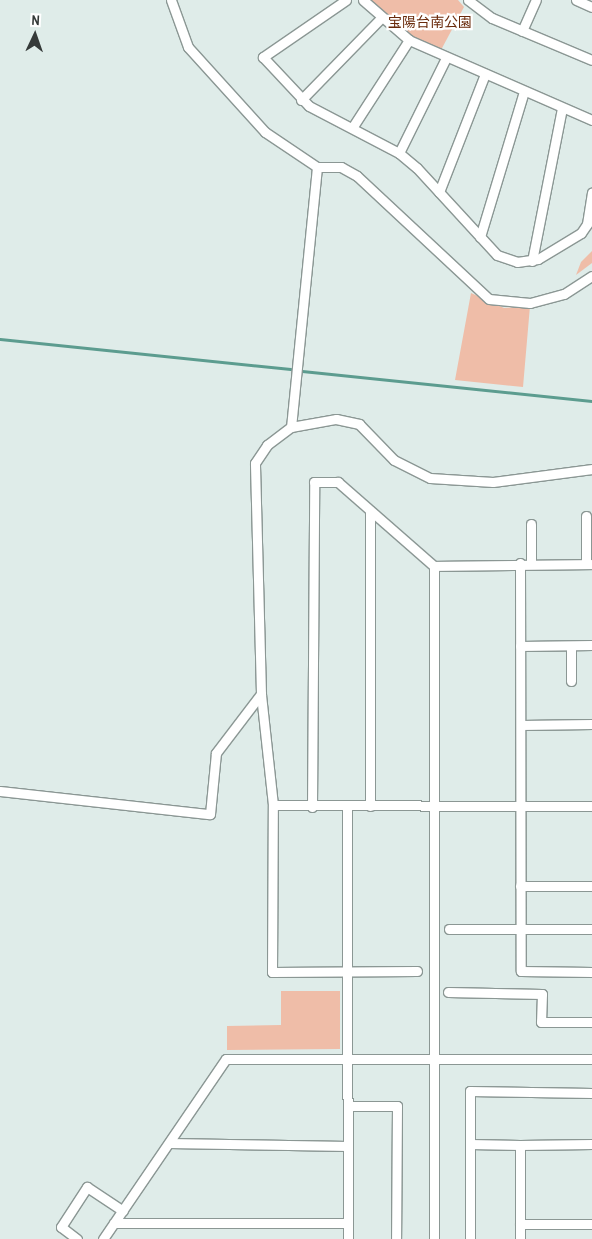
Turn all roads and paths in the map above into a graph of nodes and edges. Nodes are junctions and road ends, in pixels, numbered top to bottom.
1 (171, 0) edge
2 (346, 0) edge
3 (363, 0) edge
4 (468, 0) edge
5 (536, 0) edge
6 (576, 0) edge
7 (592, 7) edge
8 (380, 19) junction
9 (522, 31) junction
10 (409, 40) junction
11 (446, 58) junction
12 (592, 60) edge
13 (485, 74) junction
14 (524, 91) junction
15 (301, 100) junction
16 (562, 108) junction
17 (592, 120) edge
18 (352, 128) junction
19 (399, 153) junction
20 (317, 167) junction
21 (439, 192) junction
22 (592, 192) edge
23 (480, 237) junction
24 (532, 261) junction
25 (592, 276) edge
26 (291, 427) junction
27 (592, 469) edge
28 (370, 510) junction
29 (586, 516) dead end
30 (531, 524) dead end
31 (520, 563) junction
32 (531, 564) junction
33 (589, 564) edge
34 (434, 566) junction
35 (520, 646) junction
36 (571, 646) junction
37 (592, 646) edge
38 (570, 681) dead end
39 (261, 694) junction
40 (592, 724) edge
41 (521, 725) junction
42 (0, 791) edge
43 (274, 805) junction
44 (434, 805) junction
45 (312, 806) junction
46 (347, 806) junction
47 (370, 806) junction
48 (519, 806) junction
49 (592, 806) edge
50 (520, 886) junction
51 (592, 886) edge
52 (449, 929) dead end
53 (520, 929) junction
54 (592, 929) edge
55 (417, 971) dead end
56 (348, 972) junction
57 (592, 972) edge
58 (448, 992) dead end
59 (592, 1022) edge
60 (348, 1059) junction
61 (434, 1059) junction
62 (592, 1059) edge
63 (592, 1093) edge
64 (348, 1106) junction
65 (169, 1143) junction
66 (470, 1144) junction
67 (592, 1144) edge
68 (520, 1145) junction
69 (348, 1146) junction
70 (123, 1211) junction
71 (114, 1223) junction
72 (348, 1223) junction
73 (520, 1224) junction
74 (592, 1224) edge
75 (76, 1239) edge
76 (103, 1239) edge
77 (348, 1239) edge
78 (396, 1239) edge
79 (434, 1239) edge
80 (470, 1239) edge
81 (520, 1239) edge

1 - 20 street
2 - 15 street
3 - 8 street
4 - 9 street
5 - 9 street
6 - 7 street
8 - 10 street
8 - 15 street
9 - 12 street
10 - 11 street
10 - 18 street
11 - 13 street
11 - 19 street
13 - 14 street
13 - 21 street
14 - 16 street
14 - 23 street
15 - 18 street
16 - 17 street
16 - 24 street
18 - 19 street
19 - 21 street
20 - 25 street
20 - 26 street
21 - 23 street
22 - 24 street
23 - 24 street
26 - 27 street
26 - 39 street
28 - 34 street
28 - 45 street
28 - 47 street
29 - 33 street
30 - 32 street
31 - 32 street
31 - 34 street
31 - 35 street
32 - 33 street
34 - 44 street
35 - 36 street
35 - 41 street
36 - 37 street
36 - 38 street
39 - 42 street
39 - 43 street
40 - 41 street
41 - 48 street
43 - 45 street
43 - 56 street
44 - 47 street
44 - 48 street
44 - 61 street
45 - 46 street
46 - 47 street
46 - 56 street
48 - 49 street
48 - 50 street
50 - 51 street
50 - 53 street
52 - 53 street
53 - 54 street
53 - 57 street
55 - 56 street
56 - 60 street
58 - 59 street
60 - 61 street
60 - 64 street
60 - 65 street
61 - 62 street
61 - 79 street
63 - 66 street
64 - 69 street
64 - 78 street
65 - 69 street
65 - 70 street
66 - 68 street
66 - 80 street
67 - 68 street
68 - 73 street
69 - 72 street
70 - 71 street
70 - 75 street
71 - 72 street
71 - 76 street
72 - 77 street
73 - 74 street
73 - 81 street

